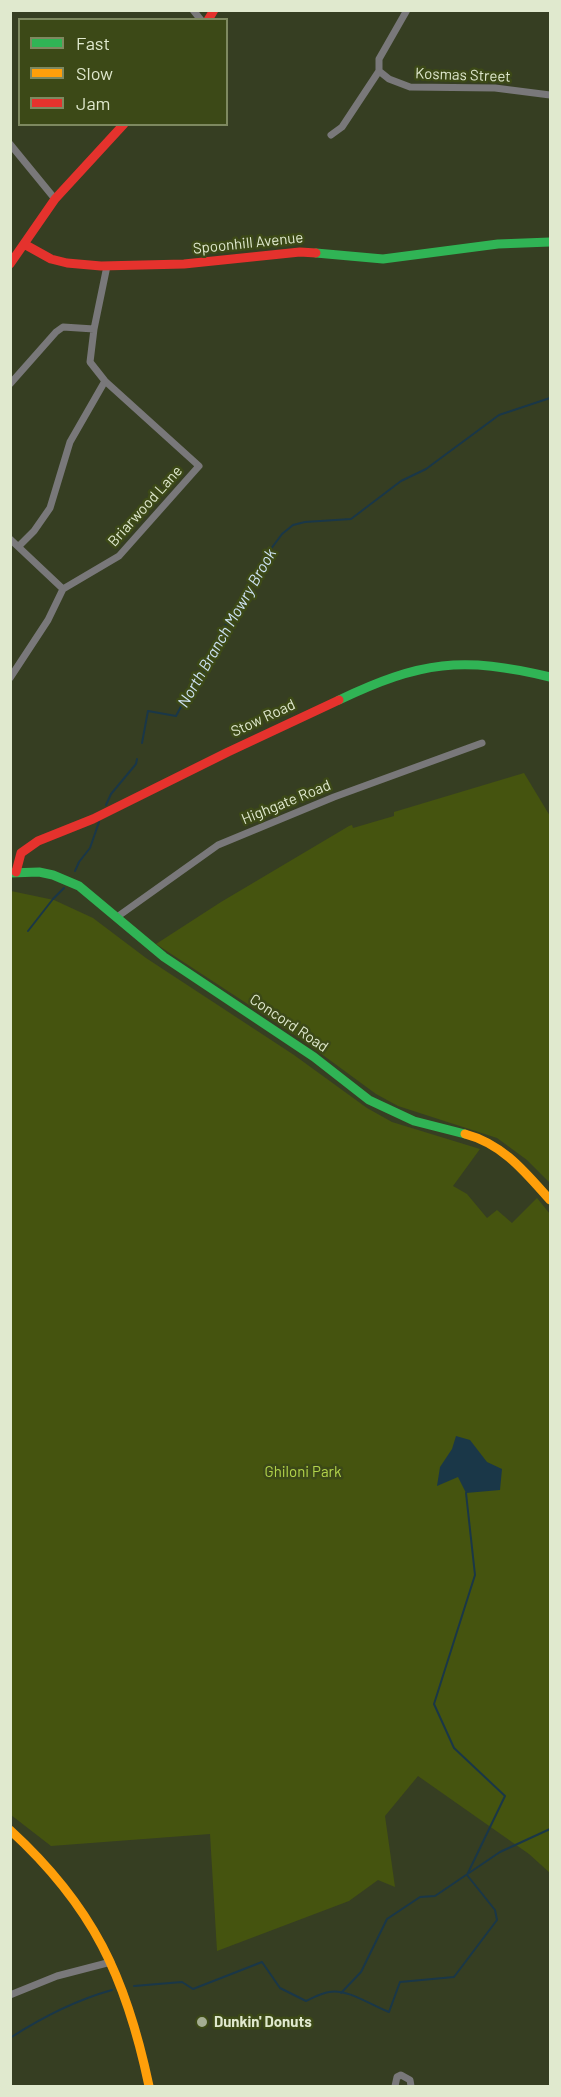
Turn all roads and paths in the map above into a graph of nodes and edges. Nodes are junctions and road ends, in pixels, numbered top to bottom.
1 (407, 10) edge
2 (379, 72) junction
3 (550, 95) edge
4 (122, 126) edge
5 (331, 135) dead end
6 (10, 144) edge
7 (55, 199) junction
8 (550, 242) edge
9 (24, 244) junction
10 (10, 264) edge
11 (107, 266) junction
12 (94, 329) junction
13 (105, 381) junction
14 (10, 384) edge
15 (10, 539) edge
16 (19, 546) junction
17 (63, 589) junction
18 (550, 677) edge
19 (10, 678) edge
20 (482, 743) dead end
21 (13, 873) edge
22 (117, 918) junction
23 (550, 1200) edge
24 (10, 1830) edge
25 (111, 1962) junction
26 (10, 1995) edge
27 (149, 2086) edge
28 (395, 2086) edge
29 (411, 2086) edge

1 - 2 street
2 - 3 street, Kosmas Street
2 - 5 street
4 - 7 street
6 - 7 street
7 - 9 street
8 - 11 street, Spoonhill Avenue
9 - 10 street
9 - 11 street, Spoonhill Avenue
11 - 12 street, Briarwood Lane
12 - 13 street, Briarwood Lane
12 - 14 street
13 - 16 street
13 - 17 street, Briarwood Lane
15 - 16 street
16 - 17 street
17 - 19 street
18 - 21 street, Stow Road
20 - 22 street, Highgate Road
21 - 22 street, Concord Road
22 - 23 street, Concord Road
24 - 25 street
25 - 26 street
25 - 27 street
28 - 29 street

